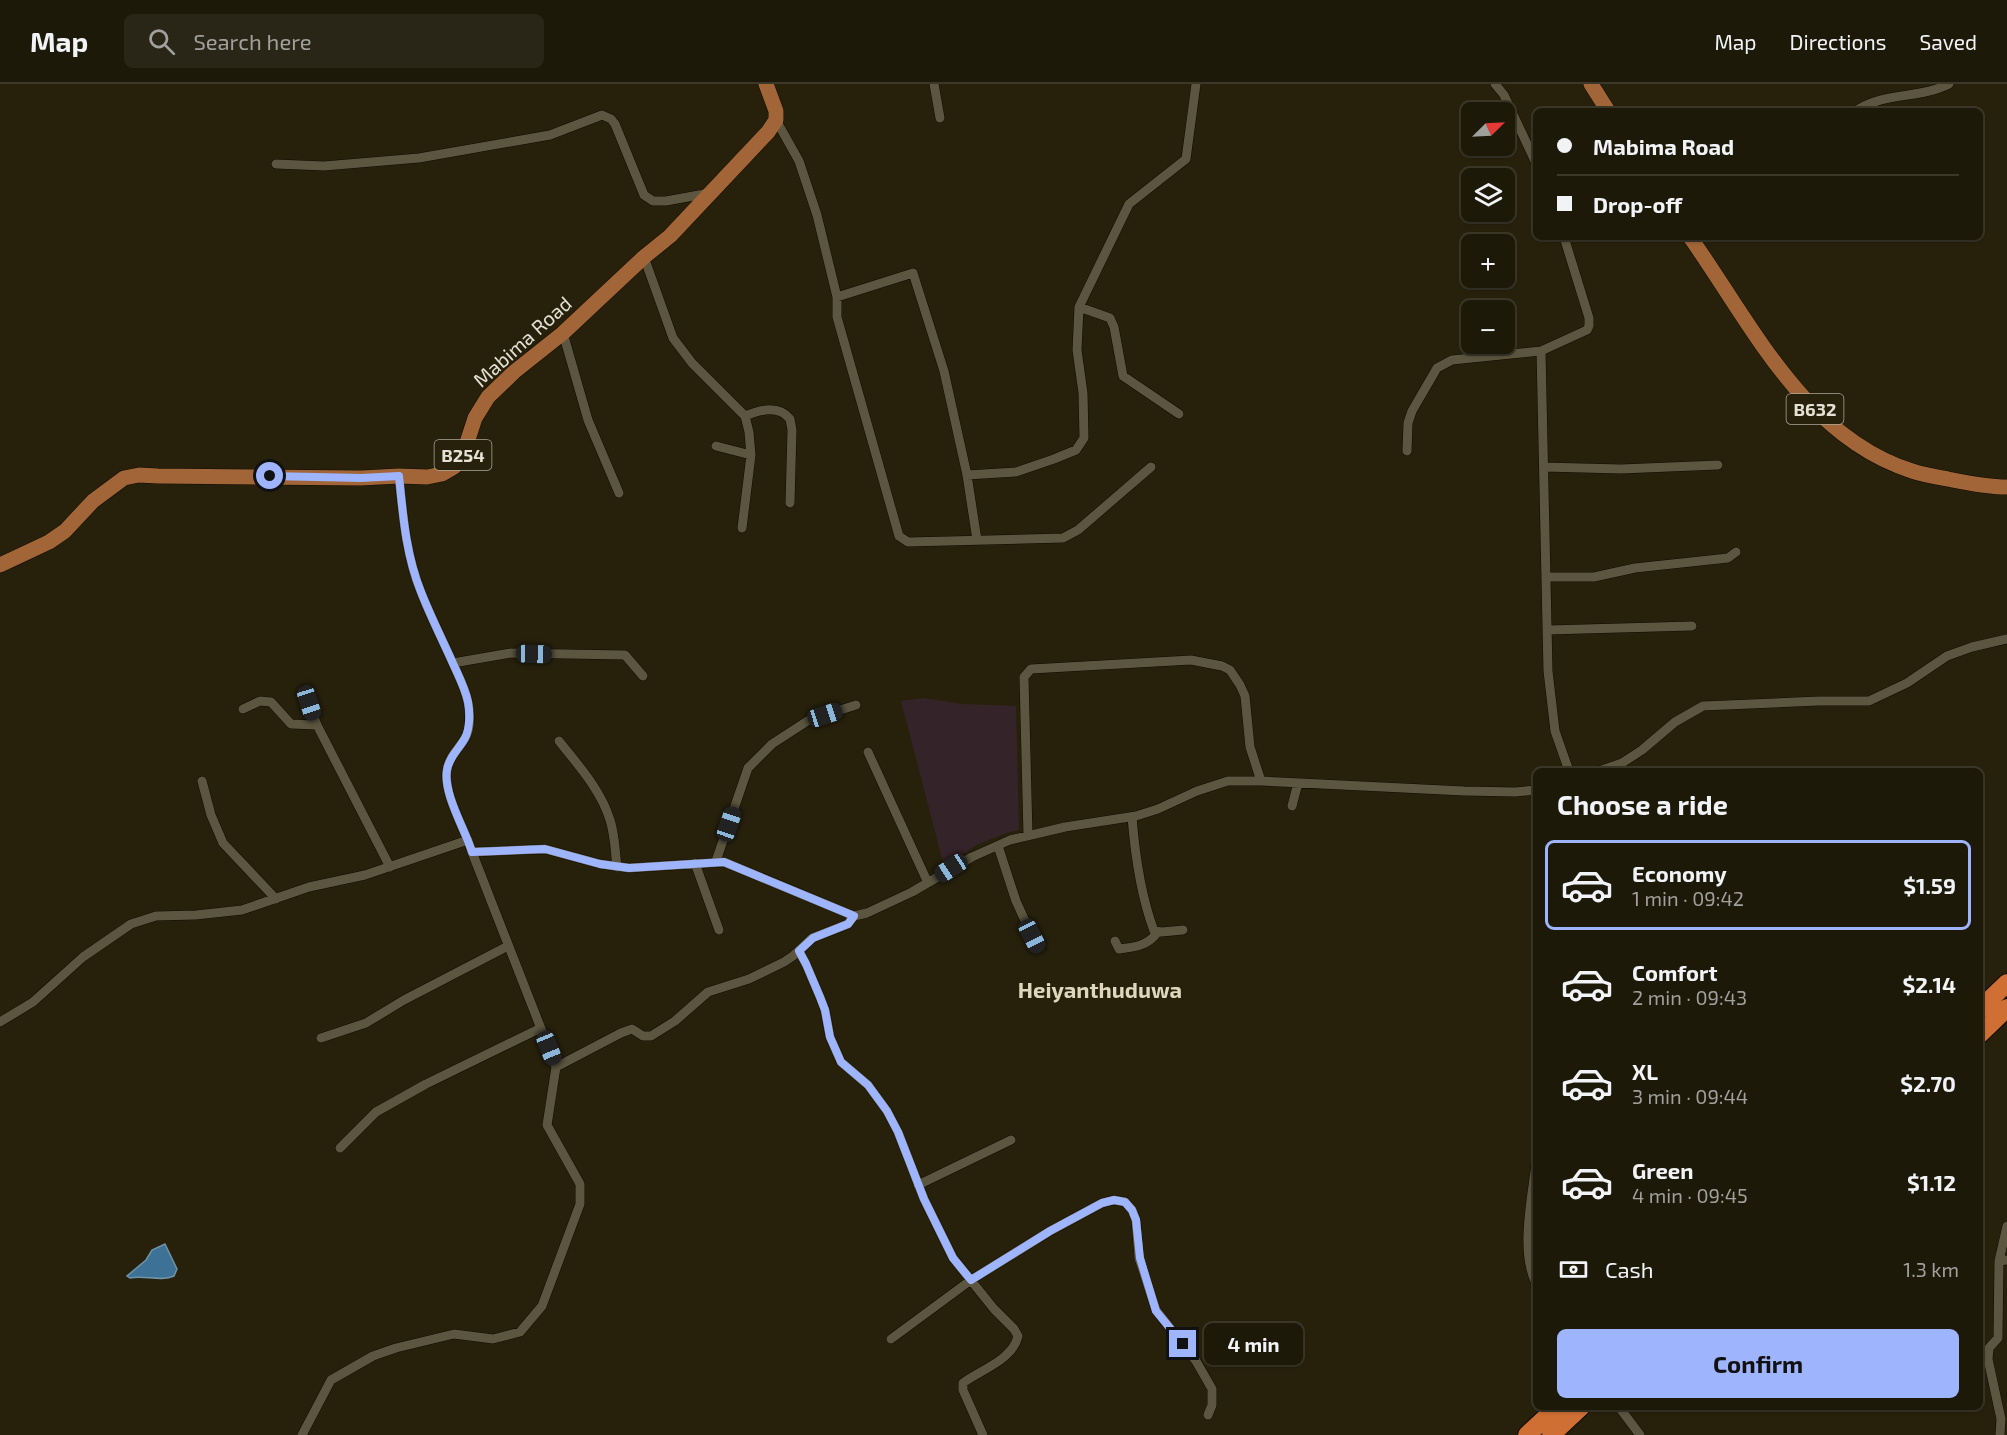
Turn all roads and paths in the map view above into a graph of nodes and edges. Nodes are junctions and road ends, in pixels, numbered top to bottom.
1 (766, 84) edge
2 (934, 84) edge
3 (1196, 84) edge
4 (1496, 84) edge
5 (1591, 84) edge
6 (1949, 84) edge
7 (1606, 108) edge
8 (1860, 108) edge
9 (940, 118) dead end
10 (776, 120) junction
11 (1533, 157) edge
12 (276, 164) dead end
13 (713, 192) junction
14 (1565, 240) edge
15 (1692, 240) edge
16 (644, 257) junction
17 (837, 297) junction
18 (1078, 306) junction
19 (563, 333) junction
20 (1541, 351) junction
21 (1179, 414) dead end
22 (745, 416) junction
23 (716, 446) dead end
24 (1407, 452) dead end
25 (751, 455) junction
26 (1718, 465) dead end
27 (1151, 467) dead end
28 (1544, 467) junction
29 (968, 475) junction
30 (399, 476) junction
31 (2007, 487) edge
32 (619, 493) dead end
33 (790, 503) dead end
34 (742, 528) dead end
35 (977, 540) junction
36 (1736, 552) dead end
37 (0, 565) edge
38 (1546, 578) junction
39 (1692, 626) dead end
40 (1548, 630) junction
41 (2007, 639) edge
42 (453, 663) junction
43 (643, 676) dead end
44 (309, 703) dead end
45 (856, 705) dead end
46 (243, 709) dead end
47 (317, 726) junction
48 (559, 741) dead end
49 (868, 752) dead end
50 (1568, 768) edge
51 (1608, 768) edge
52 (1261, 780) junction
53 (202, 781) dead end
54 (1298, 783) junction
55 (1533, 790) edge
56 (1292, 806) dead end
57 (1132, 817) junction
58 (1028, 835) junction
59 (468, 840) junction
60 (998, 846) junction
61 (472, 852) junction
62 (716, 861) junction
63 (695, 862) junction
64 (390, 867) junction
65 (617, 867) junction
66 (928, 884) junction
67 (276, 898) junction
68 (854, 916) junction
69 (719, 930) dead end
70 (1182, 930) dead end
71 (1157, 933) junction
72 (1115, 941) dead end
73 (508, 946) junction
74 (1037, 947) dead end
75 (799, 951) junction
76 (2007, 983) edge
77 (1983, 1006) edge
78 (2007, 1008) edge
79 (0, 1022) edge
80 (541, 1028) junction
81 (1983, 1031) edge
82 (321, 1038) dead end
83 (556, 1067) junction
84 (1011, 1140) dead end
85 (340, 1148) dead end
86 (918, 1185) junction
87 (1533, 1188) edge
88 (2007, 1226) edge
89 (2003, 1260) edge
90 (1533, 1278) edge
91 (971, 1280) junction
92 (891, 1339) dead end
93 (1554, 1410) edge
94 (1578, 1410) edge
95 (1621, 1410) edge
96 (1208, 1415) dead end
97 (302, 1435) edge
98 (983, 1435) edge
99 (1527, 1435) edge
100 (1551, 1435) edge
101 (1640, 1435) edge
102 (2000, 1435) edge

1 - 10 main road
2 - 9 street
3 - 18 street
4 - 11 street
5 - 7 main road
6 - 8 street
10 - 13 main road, Mabima Road / B254
10 - 17 street
12 - 13 street
13 - 16 main road, Mabima Road / B254
14 - 20 street
15 - 31 main road, B632
16 - 19 main road, Mabima Road / B254
16 - 22 street
17 - 29 street
17 - 35 street
18 - 21 street
18 - 29 street
19 - 30 main road, Mabima Road / B254
19 - 32 street
20 - 24 street
20 - 28 street
22 - 25 street
22 - 33 street
23 - 25 street
25 - 34 street
26 - 28 street
27 - 35 street
28 - 38 street
29 - 35 street
30 - 37 main road, Mabima Road / B254
30 - 42 street
36 - 38 street
38 - 40 street
39 - 40 street
40 - 50 street
41 - 51 street
42 - 43 street
42 - 59 street
44 - 47 street
45 - 62 street
46 - 47 street
47 - 64 street
48 - 65 street
49 - 66 street
52 - 54 street
52 - 57 street
52 - 58 street
53 - 67 street
54 - 55 street
54 - 56 street
57 - 58 street
57 - 71 street
58 - 60 street
59 - 61 street
59 - 64 street
60 - 66 street
60 - 74 street
61 - 65 street
61 - 73 street
62 - 63 street
62 - 68 street
63 - 65 street
63 - 69 street
64 - 67 street
66 - 68 street
67 - 79 street
68 - 75 street
70 - 71 street
71 - 72 street
73 - 80 street
73 - 82 street
75 - 83 street
75 - 86 street
76 - 77 highway
78 - 81 highway
80 - 83 street
80 - 85 street
83 - 97 street
84 - 86 street
86 - 91 street
87 - 90 street
88 - 89 street
89 - 102 street
91 - 92 street
91 - 96 street
91 - 98 street
93 - 99 highway
94 - 100 highway
95 - 101 street

